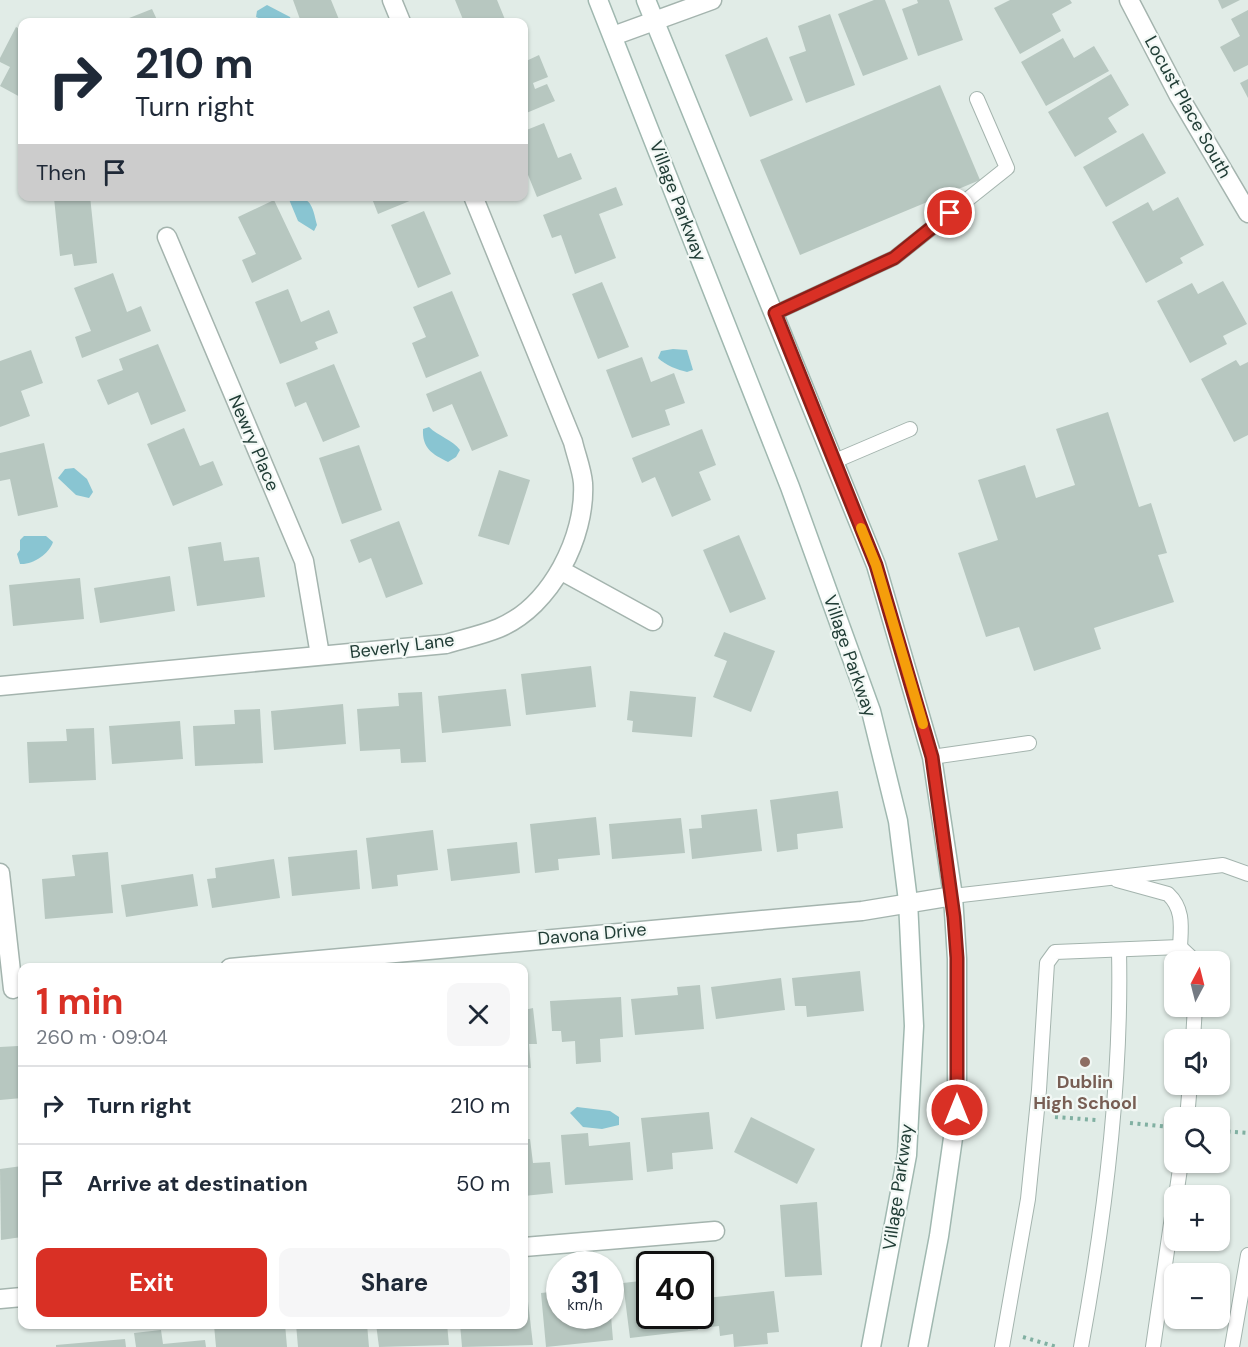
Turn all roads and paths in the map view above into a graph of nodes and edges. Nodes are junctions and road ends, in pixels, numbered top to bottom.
1 (392, 0) edge
2 (598, 0) edge
3 (646, 0) edge
4 (712, 0) edge
5 (1129, 0) edge
6 (400, 18) edge
7 (654, 21) junction
8 (613, 36) junction
9 (977, 99) dead end
10 (475, 201) edge
11 (1248, 213) edge
12 (167, 237) dead end
13 (775, 313) junction
14 (910, 429) dead end
15 (835, 460) junction
16 (562, 570) junction
17 (653, 621) dead end
18 (320, 655) junction
19 (0, 686) edge
20 (1029, 743) dead end
21 (932, 757) junction
22 (0, 873) edge
23 (1248, 874) edge
24 (1112, 878) junction
25 (953, 896) junction
26 (908, 901) junction
27 (1180, 948) junction
28 (1119, 951) junction
29 (1183, 951) edge
30 (338, 962) edge
31 (320, 963) edge
32 (12, 989) edge
33 (1230, 1132) edge
34 (1248, 1133) edge
35 (716, 1231) dead end
36 (528, 1247) edge
37 (1167, 1251) edge
38 (1248, 1254) edge
39 (18, 1297) edge
40 (0, 1299) edge
41 (1004, 1332) junction
42 (871, 1347) edge
43 (918, 1347) edge
44 (1002, 1347) edge
45 (1057, 1347) edge
46 (1081, 1347) edge
47 (1153, 1347) edge
48 (1232, 1347) edge

1 - 6 street
2 - 8 street, Village Parkway
3 - 7 street
4 - 7 street
5 - 11 street, Locust Place South
7 - 8 street
7 - 13 street
8 - 26 street, Village Parkway
9 - 13 lane
10 - 16 street, Beverly Lane
12 - 18 street, Newry Place
13 - 15 street
14 - 15 lane
15 - 21 street
16 - 17 street
16 - 18 street, Beverly Lane
18 - 19 street, Beverly Lane
20 - 21 lane
21 - 25 street
22 - 32 street
23 - 24 lane
24 - 25 lane
24 - 27 lane
25 - 26 street, Davona Drive
25 - 43 street
26 - 30 street, Davona Drive
26 - 42 street, Village Parkway
27 - 28 lane
27 - 29 lane
28 - 41 lane
28 - 46 lane
30 - 31 street, Davona Drive
33 - 34 path
35 - 36 street
37 - 47 lane
38 - 48 lane
39 - 40 street
41 - 44 lane
41 - 45 path

